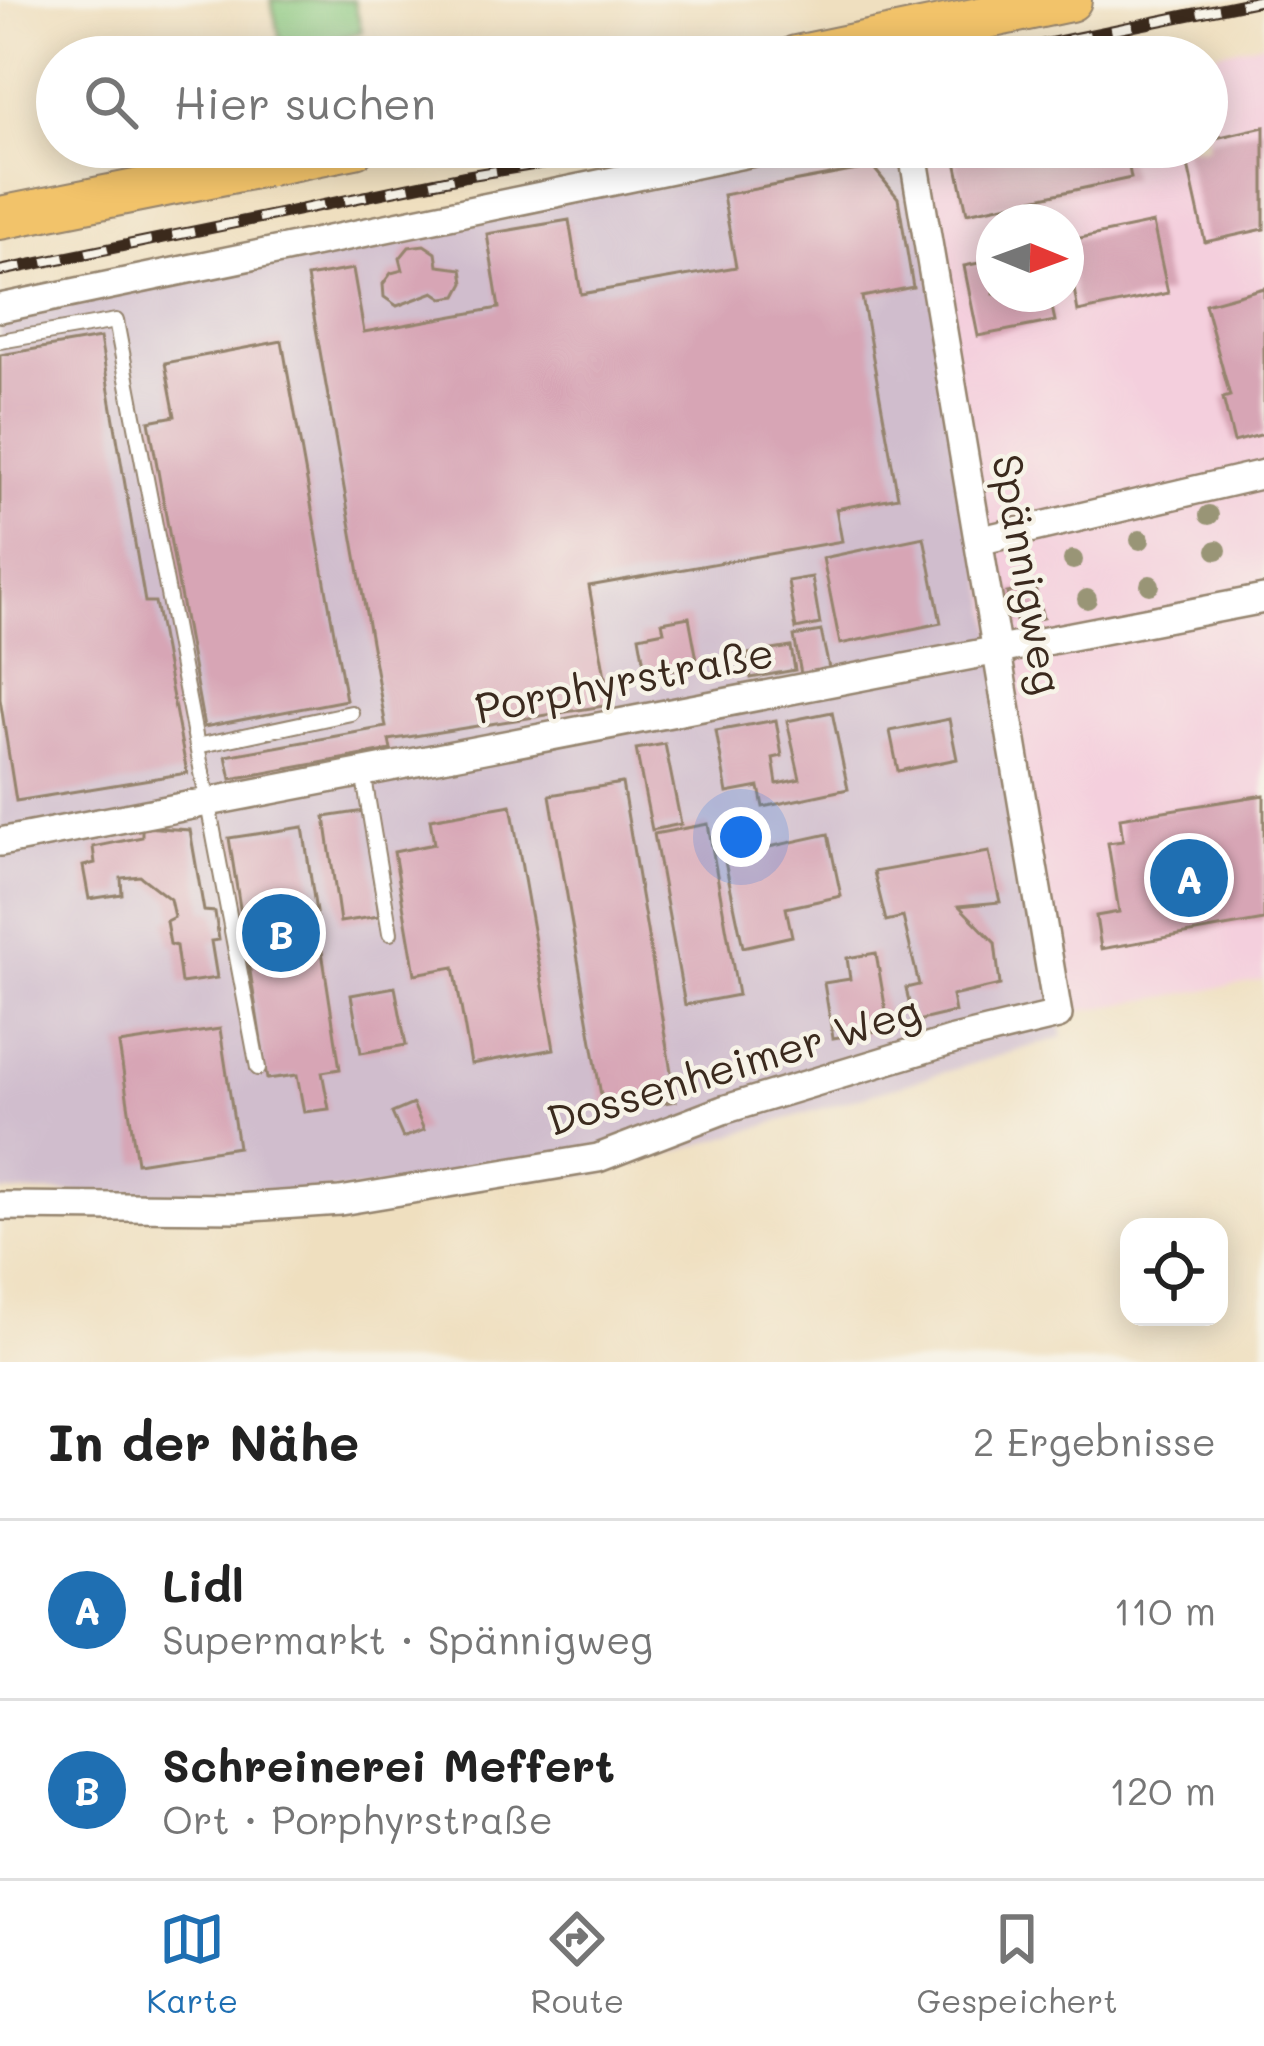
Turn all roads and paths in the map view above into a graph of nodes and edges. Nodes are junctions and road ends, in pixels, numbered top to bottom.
1 (1070, 0) edge
2 (897, 36) edge
3 (251, 168) edge
4 (676, 168) edge
5 (916, 168) edge
6 (0, 218) edge
7 (95, 288) junction
8 (0, 308) edge
9 (102, 323) junction
10 (0, 341) edge
11 (1264, 473) edge
12 (982, 540) junction
13 (1264, 599) edge
14 (1001, 650) junction
15 (351, 713) dead end
16 (197, 746) junction
17 (364, 772) junction
18 (206, 802) junction
19 (0, 842) edge
20 (390, 933) dead end
21 (1058, 1015) joint
22 (259, 1068) dead end
23 (0, 1206) edge

1 - 2 main road
3 - 6 main road
4 - 7 street
5 - 12 street, Spännigweg
7 - 8 street
7 - 9 lane
9 - 10 lane
9 - 16 lane
11 - 12 street
12 - 14 street, Spännigweg
13 - 14 street, Porphyrstraße
14 - 17 street, Porphyrstraße
14 - 21 street, Spännigweg
15 - 16 lane
16 - 18 lane
17 - 18 street, Porphyrstraße
17 - 20 lane
18 - 19 street, Porphyrstraße
18 - 22 lane
21 - 23 street, Dossenheimer Weg

